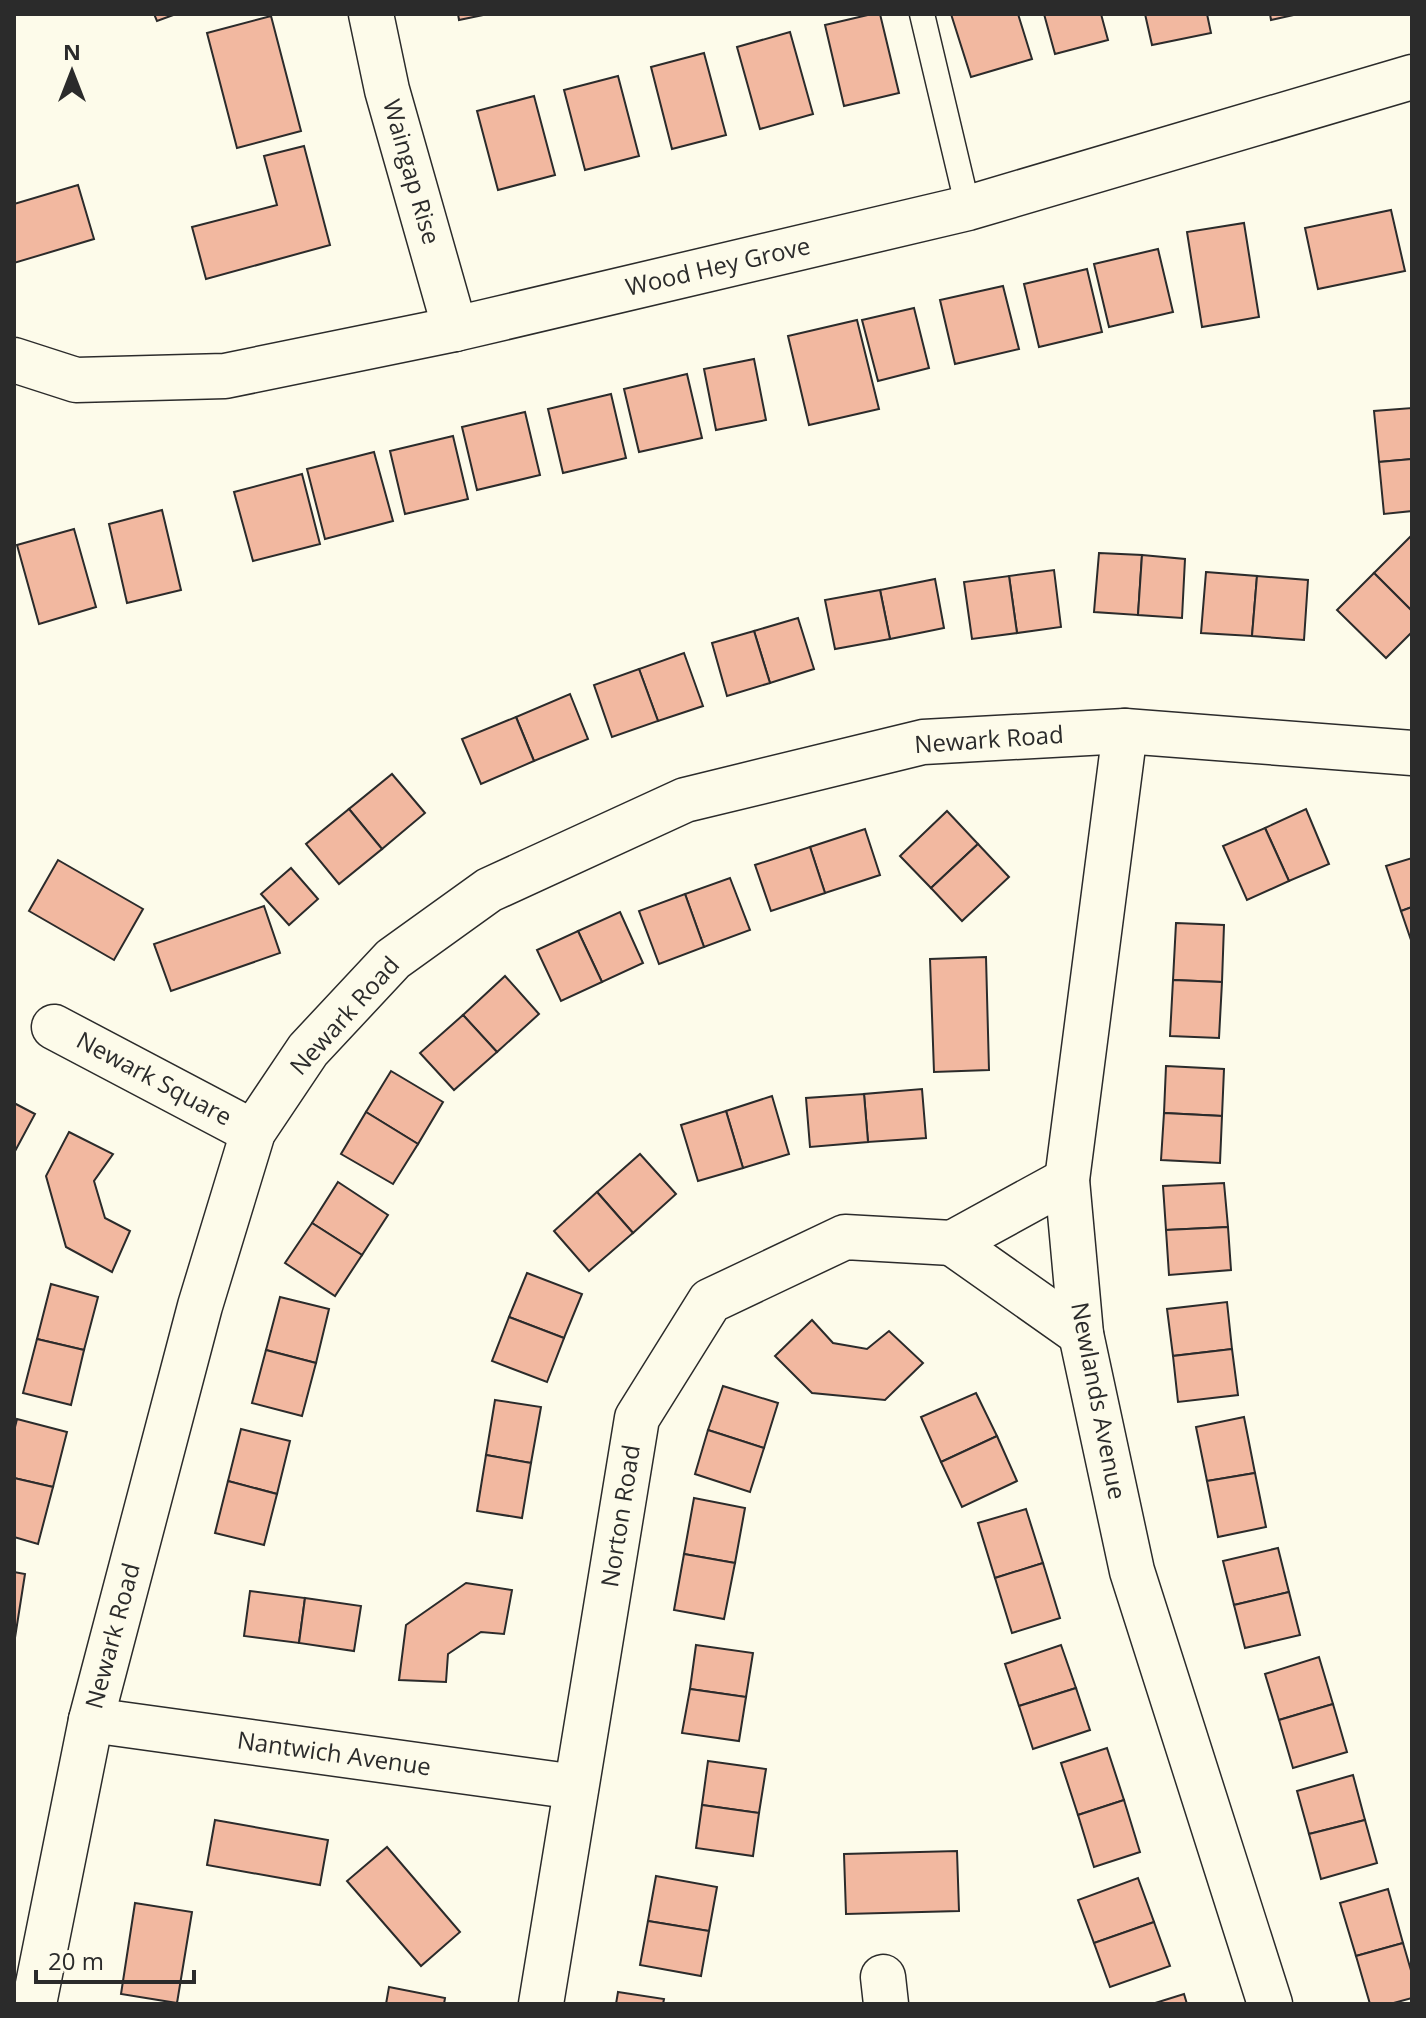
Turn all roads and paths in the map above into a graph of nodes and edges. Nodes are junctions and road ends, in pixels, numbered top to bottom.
1 (371, 14) edge
2 (922, 14) edge
3 (1412, 77) edge
4 (968, 208) junction
5 (455, 329) junction
6 (14, 360) edge
7 (1125, 731) junction
8 (1412, 753) edge
9 (54, 1027) dead end
10 (253, 1132) junction
11 (1067, 1180) junction
12 (952, 1243) junction
13 (1081, 1334) junction
14 (91, 1720) junction
15 (576, 1787) junction
16 (34, 2004) edge
17 (541, 2004) edge
18 (1270, 2004) edge

1 - 5 street, Waingap Rise
2 - 4 lane
3 - 4 street, Wood Hey Grove
4 - 5 street, Wood Hey Grove
5 - 6 street, Wood Hey Grove
7 - 8 street, Newark Road
7 - 10 street, Newark Road
7 - 11 street, Newlands Avenue
9 - 10 street, Newark Square
10 - 14 street, Newark Road
11 - 12 street
11 - 13 street, Newlands Avenue
12 - 13 street
12 - 15 street, Norton Road
13 - 18 street, Newlands Avenue
14 - 15 street, Nantwich Avenue
14 - 16 street, Newark Road
15 - 17 street, Norton Road

